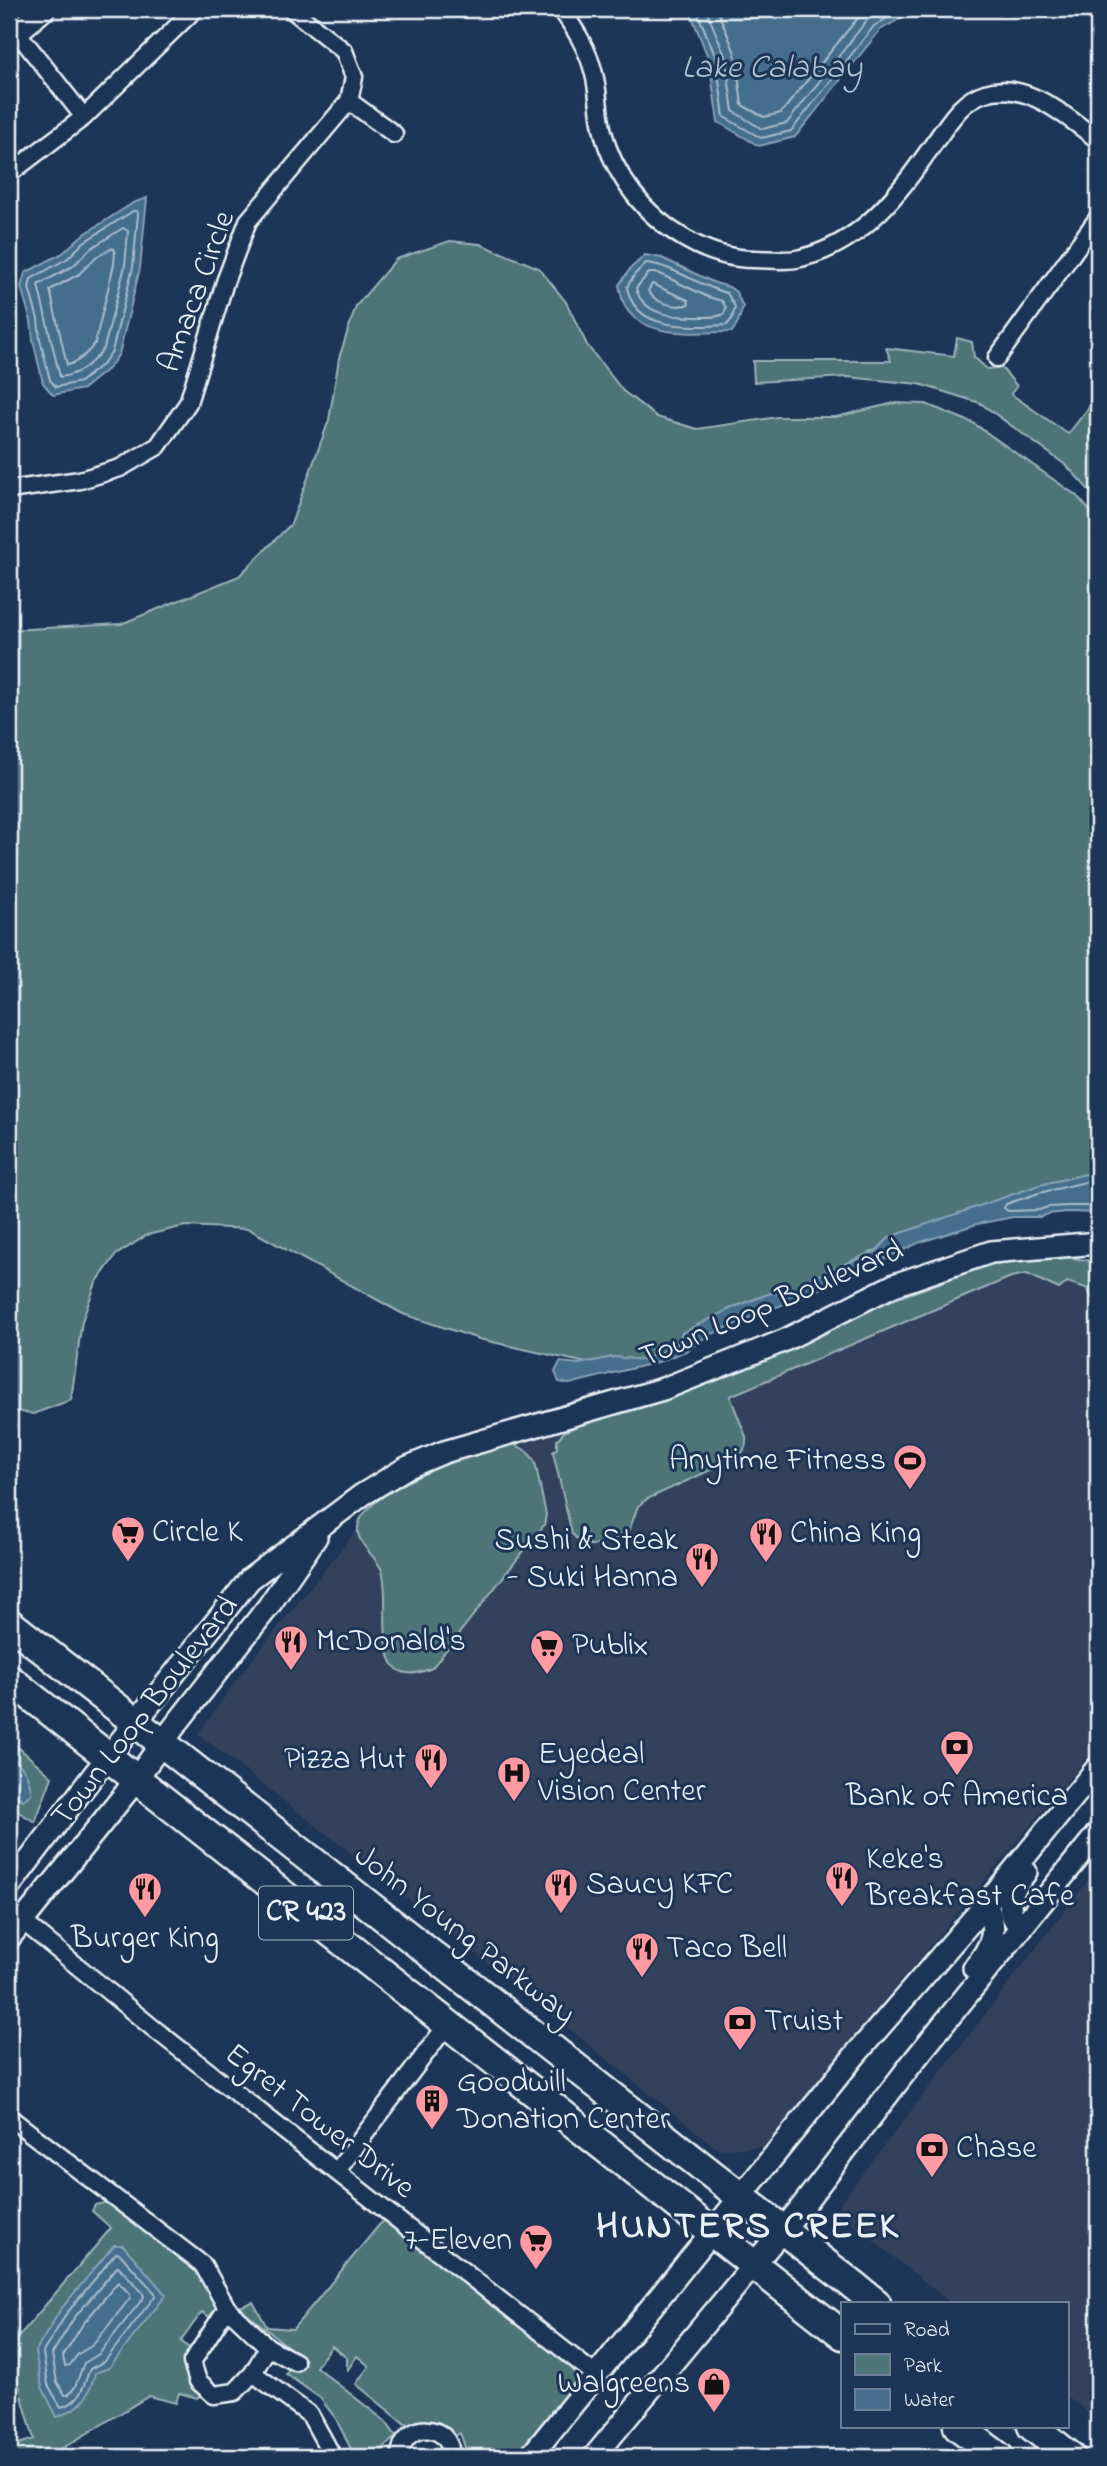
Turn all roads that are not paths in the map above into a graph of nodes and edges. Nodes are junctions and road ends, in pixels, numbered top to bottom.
1 (44, 9) edge
2 (195, 9) edge
3 (291, 9) edge
4 (561, 9) edge
5 (11, 31) edge
6 (349, 101) junction
7 (84, 117) junction
8 (394, 134) dead end
9 (1098, 140) edge
10 (9, 174) edge
11 (1098, 218) edge
12 (997, 358) dead end
13 (9, 490) edge
14 (1098, 1243) edge
15 (327, 1521) junction
16 (250, 1579) junction
17 (9, 1623) edge
18 (256, 1623) junction
19 (9, 1679) edge
20 (135, 1723) junction
21 (162, 1743) junction
22 (108, 1757) junction
23 (1098, 1767) edge
24 (136, 1779) junction
25 (1098, 1833) edge
26 (9, 1887) edge
27 (986, 1904) junction
28 (13, 1923) edge
29 (1021, 1929) junction
30 (447, 2025) junction
31 (916, 2058) junction
32 (9, 2117) edge
33 (337, 2171) junction
34 (740, 2197) junction
35 (783, 2229) junction
36 (712, 2233) junction
37 (754, 2265) junction
38 (875, 2302) edge
39 (228, 2308) junction
40 (841, 2333) edge
41 (268, 2347) junction
42 (295, 2362) dead end
43 (253, 2374) junction
44 (597, 2376) junction
45 (961, 2428) edge
46 (1034, 2428) edge
47 (333, 2457) edge
48 (400, 2457) edge
49 (451, 2457) edge
50 (530, 2457) edge
51 (594, 2457) edge
52 (999, 2457) edge
53 (1071, 2457) edge

1 - 5 street
2 - 7 street
3 - 6 street
4 - 9 street
5 - 7 street
6 - 8 street
6 - 13 street, Amaca Circle
7 - 10 street
11 - 12 street
14 - 15 street, Town Loop Boulevard
15 - 16 street, Town Loop Boulevard
15 - 18 street, Town Loop Boulevard
16 - 18 street
16 - 20 street, Town Loop Boulevard
17 - 20 highway, John Young Parkway / CR 423
18 - 21 street, Town Loop Boulevard
19 - 22 highway, CR 423
20 - 21 highway, John Young Parkway / CR 423
20 - 22 street, Town Loop Boulevard
21 - 24 street, Town Loop Boulevard
21 - 34 highway, John Young Parkway / CR 423
22 - 24 highway, CR 423
22 - 26 street, Town Loop Boulevard
23 - 27 street
23 - 29 street
24 - 28 street, Town Loop Boulevard
24 - 30 highway, CR 423
25 - 29 street
27 - 31 street
27 - 34 street
28 - 33 street, Egret Tower Drive
29 - 31 street
30 - 33 street
30 - 36 highway, CR 423
31 - 35 street
32 - 39 street
33 - 44 street, Egret Tower Drive
34 - 35 highway, John Young Parkway / CR 423
34 - 36 street
35 - 37 street
35 - 38 highway, John Young Parkway / CR 423
36 - 37 highway, CR 423
36 - 44 street
37 - 40 highway, CR 423
37 - 51 street
39 - 41 street
39 - 43 street
41 - 42 street
41 - 43 street
43 - 47 street
44 - 50 street
45 - 52 highway
46 - 53 highway
48 - 49 street

